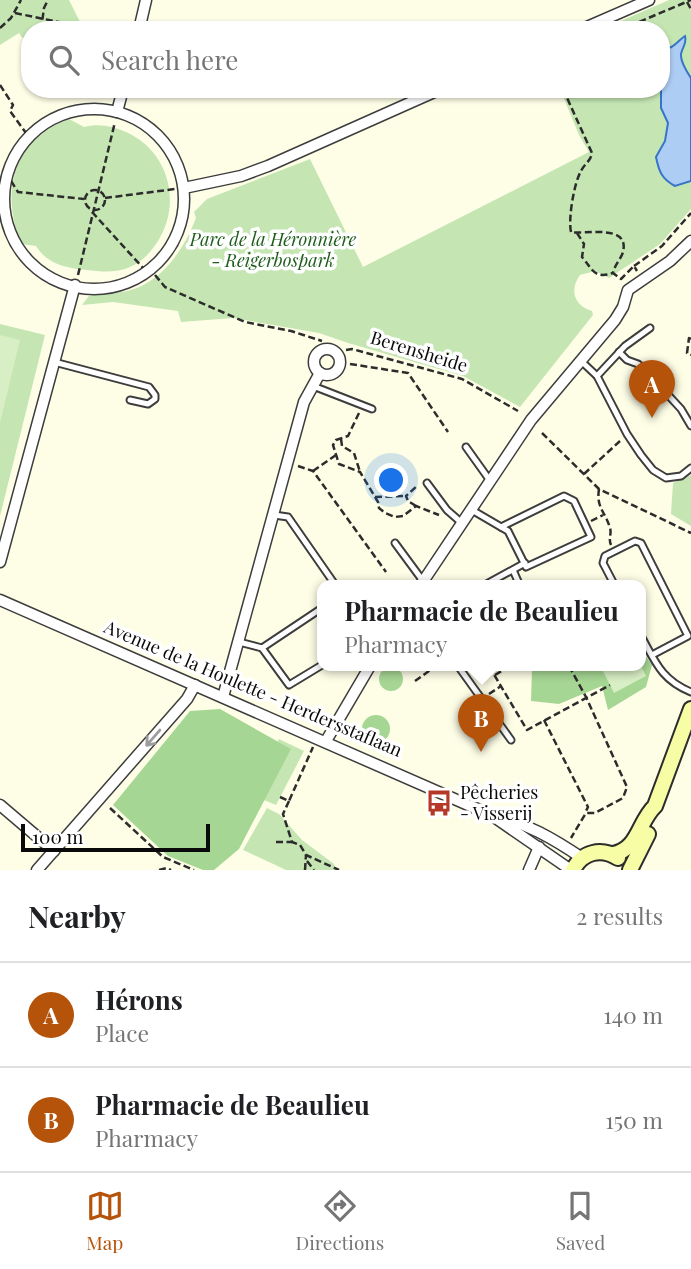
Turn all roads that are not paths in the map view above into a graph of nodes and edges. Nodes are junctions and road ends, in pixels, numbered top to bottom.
1 (146, 0) edge
2 (649, 0) edge
3 (141, 21) edge
4 (601, 21) edge
5 (121, 98) edge
6 (421, 98) edge
7 (117, 112) junction
8 (184, 188) junction
9 (1, 192) edge
10 (691, 241) edge
11 (76, 282) junction
12 (650, 328) dead end
13 (619, 352) junction
14 (580, 360) junction
15 (54, 362) junction
16 (320, 373) dead end
17 (597, 376) junction
18 (313, 386) junction
19 (130, 400) dead end
20 (372, 409) dead end
21 (691, 426) edge
22 (466, 447) dead end
23 (691, 468) edge
24 (424, 481) road end
25 (491, 482) junction
26 (472, 510) junction
27 (274, 515) junction
28 (463, 524) junction
29 (500, 527) junction
30 (395, 543) dead end
31 (0, 562) edge
32 (524, 563) junction
33 (513, 570) junction
34 (332, 580) edge
35 (419, 580) edge
36 (423, 580) edge
37 (494, 580) edge
38 (517, 580) edge
39 (612, 580) edge
40 (0, 600) edge
41 (317, 614) edge
42 (239, 642) junction
43 (646, 644) edge
44 (262, 648) junction
45 (652, 655) junction
46 (317, 668) edge
47 (367, 671) edge
48 (462, 671) edge
49 (195, 685) junction
50 (691, 692) edge
51 (223, 696) junction
52 (691, 709) edge
53 (322, 739) junction
54 (511, 740) dead end
55 (0, 805) edge
56 (654, 806) junction
57 (491, 815) junction
58 (539, 847) junction
59 (54, 851) junction
60 (612, 854) junction
61 (576, 866) edge
62 (37, 870) edge
63 (529, 870) edge
64 (628, 870) edge

1 - 3 street
2 - 4 street
5 - 7 street
6 - 8 street
7 - 8 street
7 - 9 street
8 - 11 street
9 - 11 street
10 - 14 street
11 - 15 street
12 - 13 lane
13 - 17 lane
13 - 21 lane
14 - 17 lane
14 - 25 street
15 - 19 lane
15 - 31 street
16 - 18 street
17 - 23 lane
18 - 20 lane
18 - 27 street
22 - 25 lane
24 - 28 lane
25 - 26 street
26 - 28 street
26 - 29 lane
27 - 34 lane
27 - 42 street
28 - 36 street
29 - 32 lane
29 - 32 lane
30 - 35 lane
32 - 33 lane
33 - 37 lane
33 - 38 lane
39 - 45 lane
40 - 49 street, Avenue de la Houlette - Herdersstaflaan
41 - 44 lane
42 - 44 lane
42 - 51 street
43 - 45 lane
44 - 46 lane
45 - 50 lane
47 - 53 street
48 - 54 lane
49 - 51 street, Avenue de la Houlette - Herdersstaflaan
49 -> 59 street
51 - 53 street, Avenue de la Houlette - Herdersstaflaan
52 - 56 street
53 - 57 street, Avenue de la Houlette - Herdersstaflaan
55 - 59 street
56 - 60 street
56 - 64 street
57 - 58 street, Avenue de la Houlette - Herdersstaflaan
57 - 61 street, Avenue de la Houlette - Herdersstaflaan
58 - 61 street, Avenue de la Houlette - Herdersstaflaan
58 - 63 street
59 - 62 street
60 - 61 street
60 - 64 street

